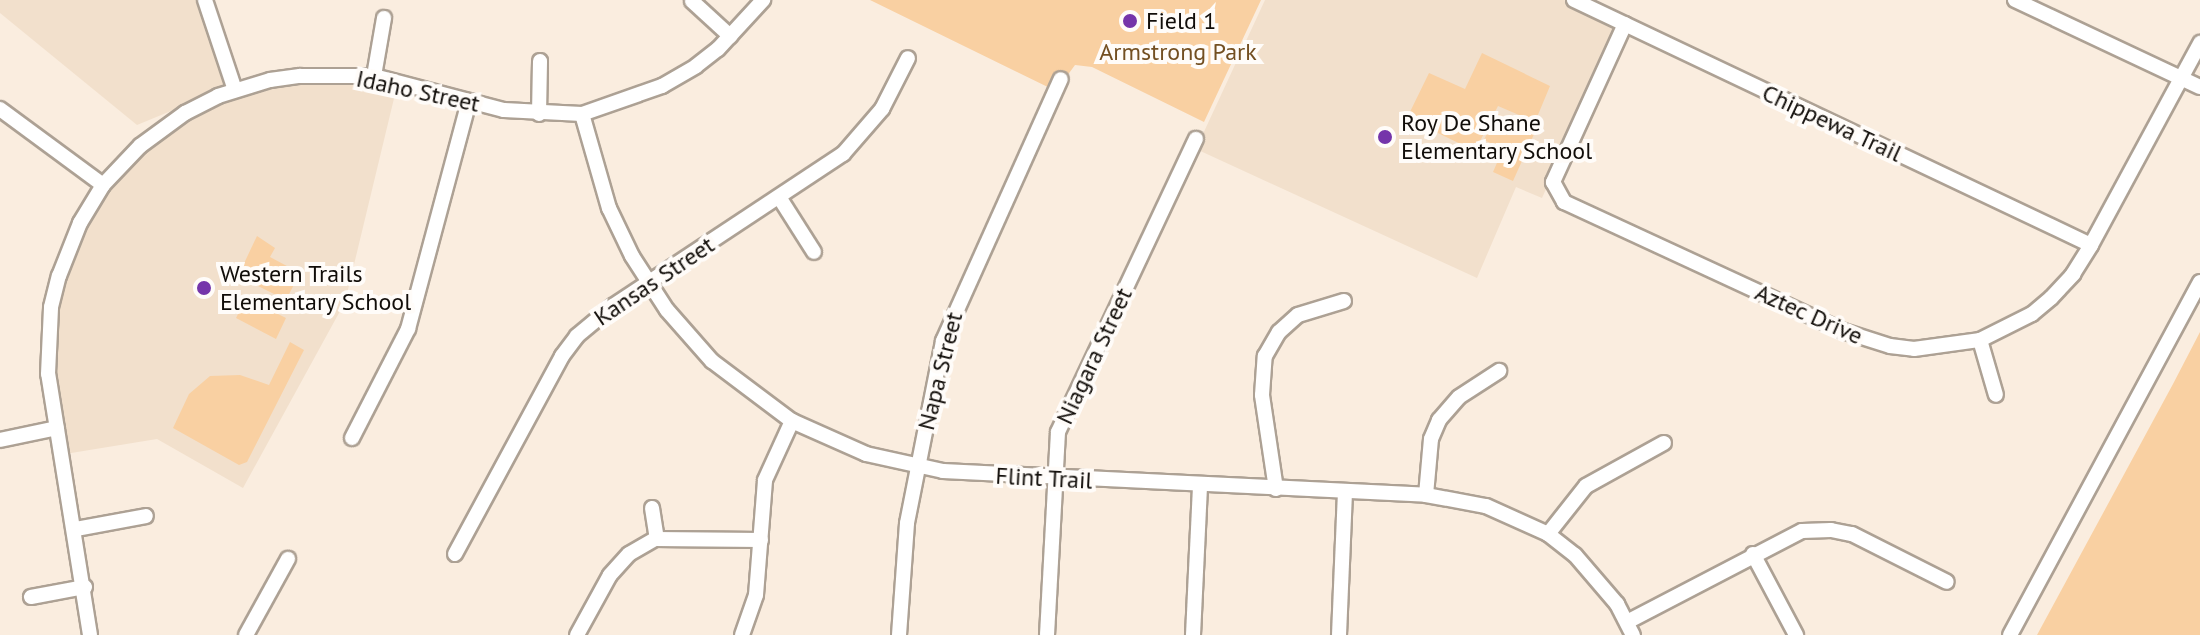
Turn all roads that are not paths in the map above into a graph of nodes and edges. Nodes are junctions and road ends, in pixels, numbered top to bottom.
1 (205, 0) edge
2 (763, 0) edge
3 (1574, 0) edge
4 (2015, 0) edge
5 (692, 1) edge
6 (384, 18) dead end
7 (1625, 24) junction
8 (730, 36) junction
9 (2200, 43) edge
10 (908, 58) dead end
11 (540, 61) dead end
12 (374, 76) junction
13 (2181, 78) junction
14 (1061, 79) dead end
15 (2200, 87) edge
16 (235, 90) junction
17 (469, 101) junction
18 (0, 109) edge
19 (539, 114) junction
20 (582, 114) junction
21 (1196, 139) dead end
22 (103, 185) junction
23 (779, 197) junction
24 (2091, 245) junction
25 (814, 252) dead end
26 (649, 282) junction
27 (2200, 282) edge
28 (1344, 301) dead end
29 (1980, 340) junction
30 (1499, 371) dead end
31 (1996, 395) dead end
32 (792, 421) junction
33 (57, 428) junction
34 (352, 438) dead end
35 (0, 440) edge
36 (1664, 443) dead end
37 (917, 466) junction
38 (1055, 479) junction
39 (1200, 485) junction
40 (1276, 489) junction
41 (1345, 492) junction
42 (1426, 495) junction
43 (652, 508) dead end
44 (146, 516) dead end
45 (76, 529) junction
46 (1548, 534) junction
47 (657, 538) junction
48 (761, 540) junction
49 (455, 554) dead end
50 (1753, 554) junction
51 (288, 559) dead end
52 (1947, 582) dead end
53 (85, 587) junction
54 (31, 597) dead end
55 (1630, 629) edge
56 (90, 635) edge
57 (246, 635) edge
58 (577, 635) edge
59 (742, 635) edge
60 (899, 635) edge
61 (1047, 635) edge
62 (1193, 635) edge
63 (1339, 635) edge
64 (1796, 635) edge
65 (2010, 635) edge

1 - 16 street
2 - 8 street, Idaho Street
3 - 7 street, Chippewa Trail
4 - 13 street
5 - 8 street
6 - 12 street
7 - 24 street, Chippewa Trail
7 - 29 street, Aztec Drive
8 - 20 street, Idaho Street
9 - 13 street, Aztec Drive
10 - 23 street, Kansas Street
11 - 19 street
12 - 16 street, Idaho Street
12 - 17 street, Idaho Street
13 - 15 street
13 - 24 street, Aztec Drive
14 - 37 street, Napa Street
16 - 22 street, Idaho Street
17 - 19 street, Idaho Street
17 - 34 street
18 - 22 street
19 - 20 street, Idaho Street
20 - 26 street, Flint Trail
21 - 38 street, Niagara Street
22 - 33 street, Idaho Street
23 - 25 street
23 - 26 street, Kansas Street
24 - 29 street, Aztec Drive
26 - 32 street, Flint Trail
26 - 49 street, Kansas Street
27 - 65 street
28 - 40 street
29 - 31 street
30 - 42 street
32 - 37 street, Flint Trail
32 - 48 street
33 - 35 street
33 - 45 street, Idaho Street
36 - 46 street
37 - 38 street, Flint Trail
37 - 60 street, Napa Street
38 - 39 street, Flint Trail
38 - 61 street, Niagara Street
39 - 40 street, Flint Trail
39 - 62 street
40 - 41 street, Flint Trail
41 - 42 street, Flint Trail
41 - 63 street
42 - 46 street, Flint Trail
43 - 47 street
44 - 45 street
45 - 53 street, Idaho Street
46 - 55 street, Flint Trail
47 - 48 street
47 - 58 street
48 - 59 street
50 - 52 street
50 - 55 street
50 - 64 street
51 - 57 street
53 - 54 street
53 - 56 street, Idaho Street

